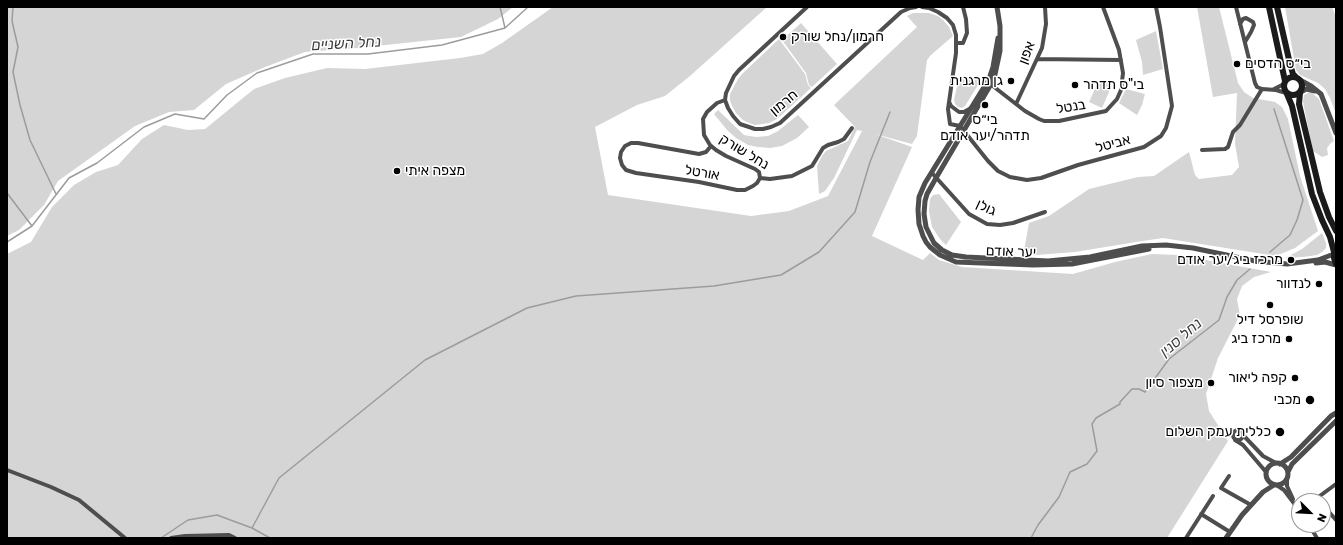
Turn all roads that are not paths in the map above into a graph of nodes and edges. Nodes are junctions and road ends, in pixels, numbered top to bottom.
1 (807, 7) edge
2 (916, 7) edge
3 (922, 7) edge
4 (963, 7) edge
5 (997, 7) edge
6 (1045, 7) edge
7 (1103, 7) edge
8 (1156, 7) edge
9 (1236, 7) edge
10 (1269, 7) edge
11 (1277, 7) edge
12 (1240, 24) junction
13 (957, 43) junction
14 (1244, 43) junction
15 (1037, 59) junction
16 (1122, 60) junction
17 (1298, 79) junction
18 (1284, 82) junction
19 (990, 83) junction
20 (1271, 89) junction
21 (1262, 90) junction
22 (1300, 92) junction
23 (1287, 94) junction
24 (1321, 94) junction
25 (726, 100) junction
26 (949, 100) junction
27 (1016, 104) junction
28 (971, 108) junction
29 (852, 128) dead end
30 (962, 128) junction
31 (1336, 133) edge
32 (712, 146) junction
33 (1202, 150) dead end
34 (932, 173) junction
35 (760, 178) junction
36 (936, 178) junction
37 (1045, 212) dead end
38 (1336, 231) edge
39 (1335, 252) edge
40 (1336, 264) edge
41 (1336, 413) edge
42 (1336, 421) edge
43 (1243, 435) junction
44 (1235, 440) junction
45 (1278, 463) junction
46 (7, 470) edge
47 (1266, 472) junction
48 (1288, 472) junction
49 (1228, 476) dead end
50 (1266, 478) junction
51 (1287, 480) junction
52 (1336, 484) edge
53 (1276, 486) junction
54 (1262, 492) junction
55 (1326, 493) edge
56 (1291, 494) edge
57 (1213, 496) dead end
58 (1291, 499) edge
59 (1251, 505) junction
60 (1201, 514) junction
61 (1230, 532) junction
62 (125, 538) edge
63 (171, 538) edge
64 (235, 538) edge
65 (1186, 538) edge
66 (1226, 538) edge

1 - 25 street
2 - 25 street, חרמון
3 - 13 street
4 - 13 street
5 - 19 street, יער אודם
6 - 15 street, אפון
7 - 16 street, בנטל
8 - 30 street, אביטל
9 - 12 street
10 - 18 main road
11 - 17 main road
12 - 14 street
12 - 14 street
13 - 26 street
14 - 21 street
15 - 16 street
15 - 27 street, אפון
16 - 27 street, בנטל
17 - 18 main road
17 - 22 main road
17 - 24 street
18 - 20 street
18 - 23 main road
19 - 27 street, בנטל
19 - 28 street, יער אודם
19 - 30 street, יער אודם
20 - 21 street
20 - 23 street
21 - 33 street
22 - 23 main road
22 - 24 street
22 - 38 main road
23 - 39 main road
24 - 31 street
25 - 32 street, נחל שורק
26 - 28 street
26 - 30 street
28 - 30 street, יער אודם
29 - 35 street, נחל שורק
30 - 34 street, יער אודם
30 - 36 street, יער אודם
32 - 35 street, נחל שורק
32 - 35 street, אורטל
34 - 36 street, גולן
34 - 40 street, יער אודם
36 - 37 street, גולן
36 - 39 street, יער אודם
39 - 40 main road
41 - 45 street
42 - 48 street
43 - 44 street
43 - 44 street
43 - 45 street
44 - 47 street
45 - 47 street
45 - 48 street
46 - 62 street
47 - 50 street
48 - 51 street
49 - 59 street
50 - 53 street
50 - 54 street
51 - 53 street
51 - 56 street
52 - 55 street
53 - 54 street
53 - 58 street
54 - 59 street
57 - 60 street
59 - 61 street
60 - 61 street
60 - 65 street
61 - 66 street
63 - 64 street

